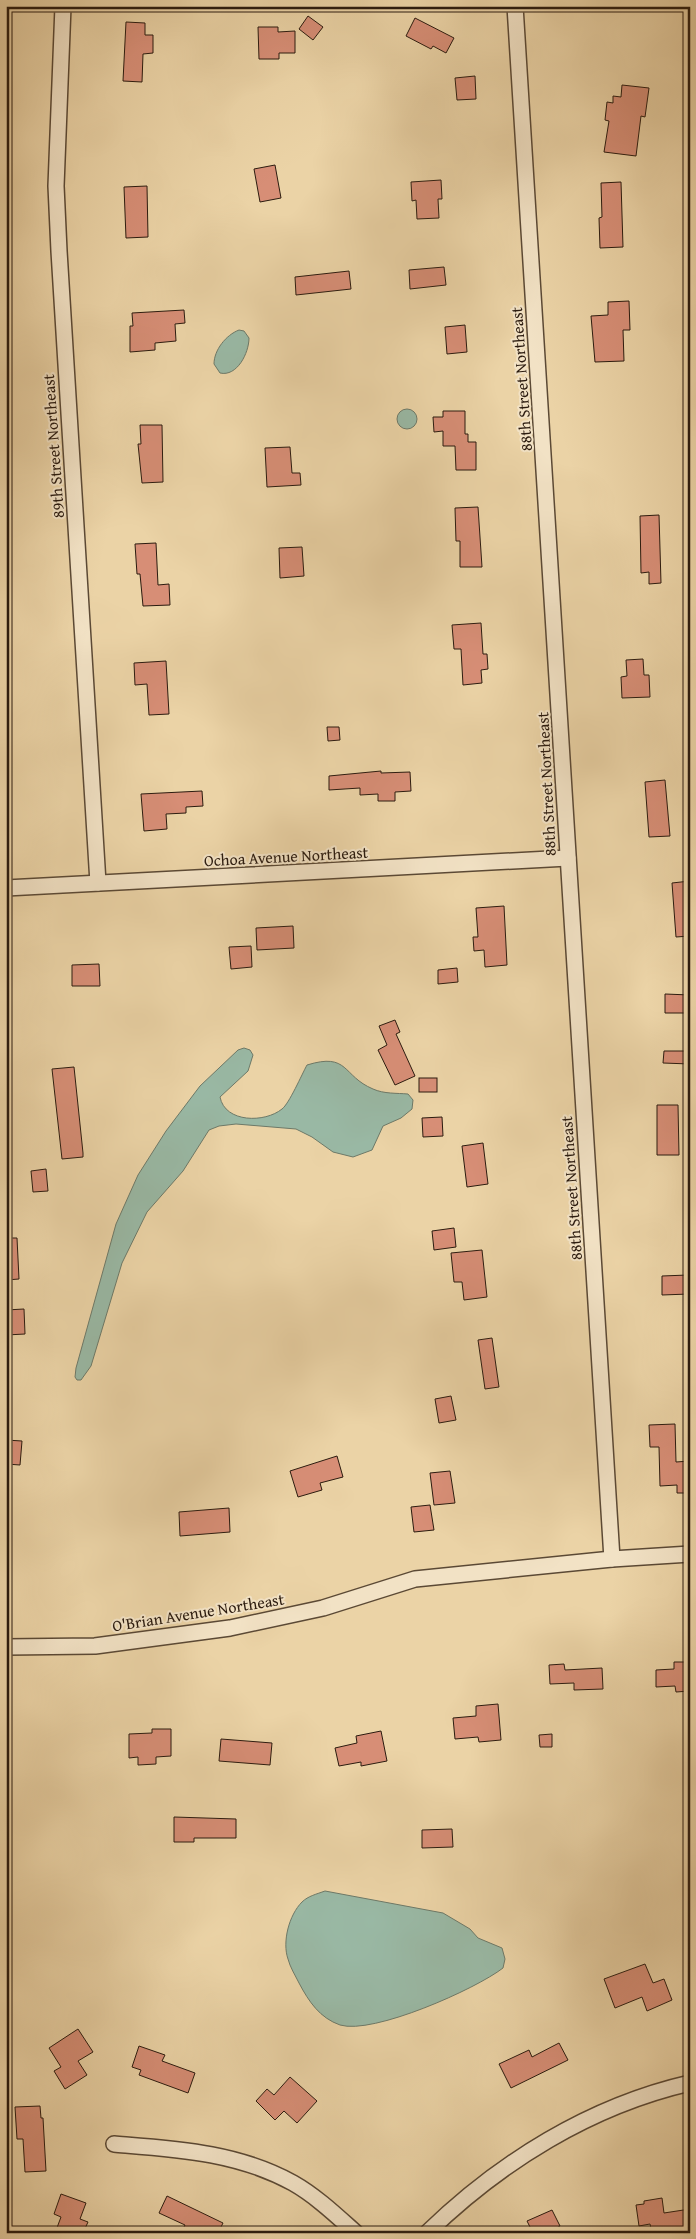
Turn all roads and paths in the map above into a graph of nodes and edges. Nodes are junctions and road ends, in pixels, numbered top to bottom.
1 (63, 6) edge
2 (515, 6) edge
3 (568, 858) junction
4 (98, 883) junction
5 (6, 888) edge
6 (690, 1554) edge
7 (612, 1559) junction
8 (6, 1647) edge
9 (690, 2083) edge
10 (114, 2144) dead end
11 (356, 2233) edge
12 (427, 2233) edge

1 - 4 street, 89th Street Northeast
2 - 3 street, 88th Street Northeast
3 - 4 street, Ochoa Avenue Northeast
3 - 7 street, 88th Street Northeast
4 - 5 street, Ochoa Avenue Northeast
6 - 7 street, O'Brian Avenue Northeast
7 - 8 street, O'Brian Avenue Northeast
9 - 12 street
10 - 11 street

